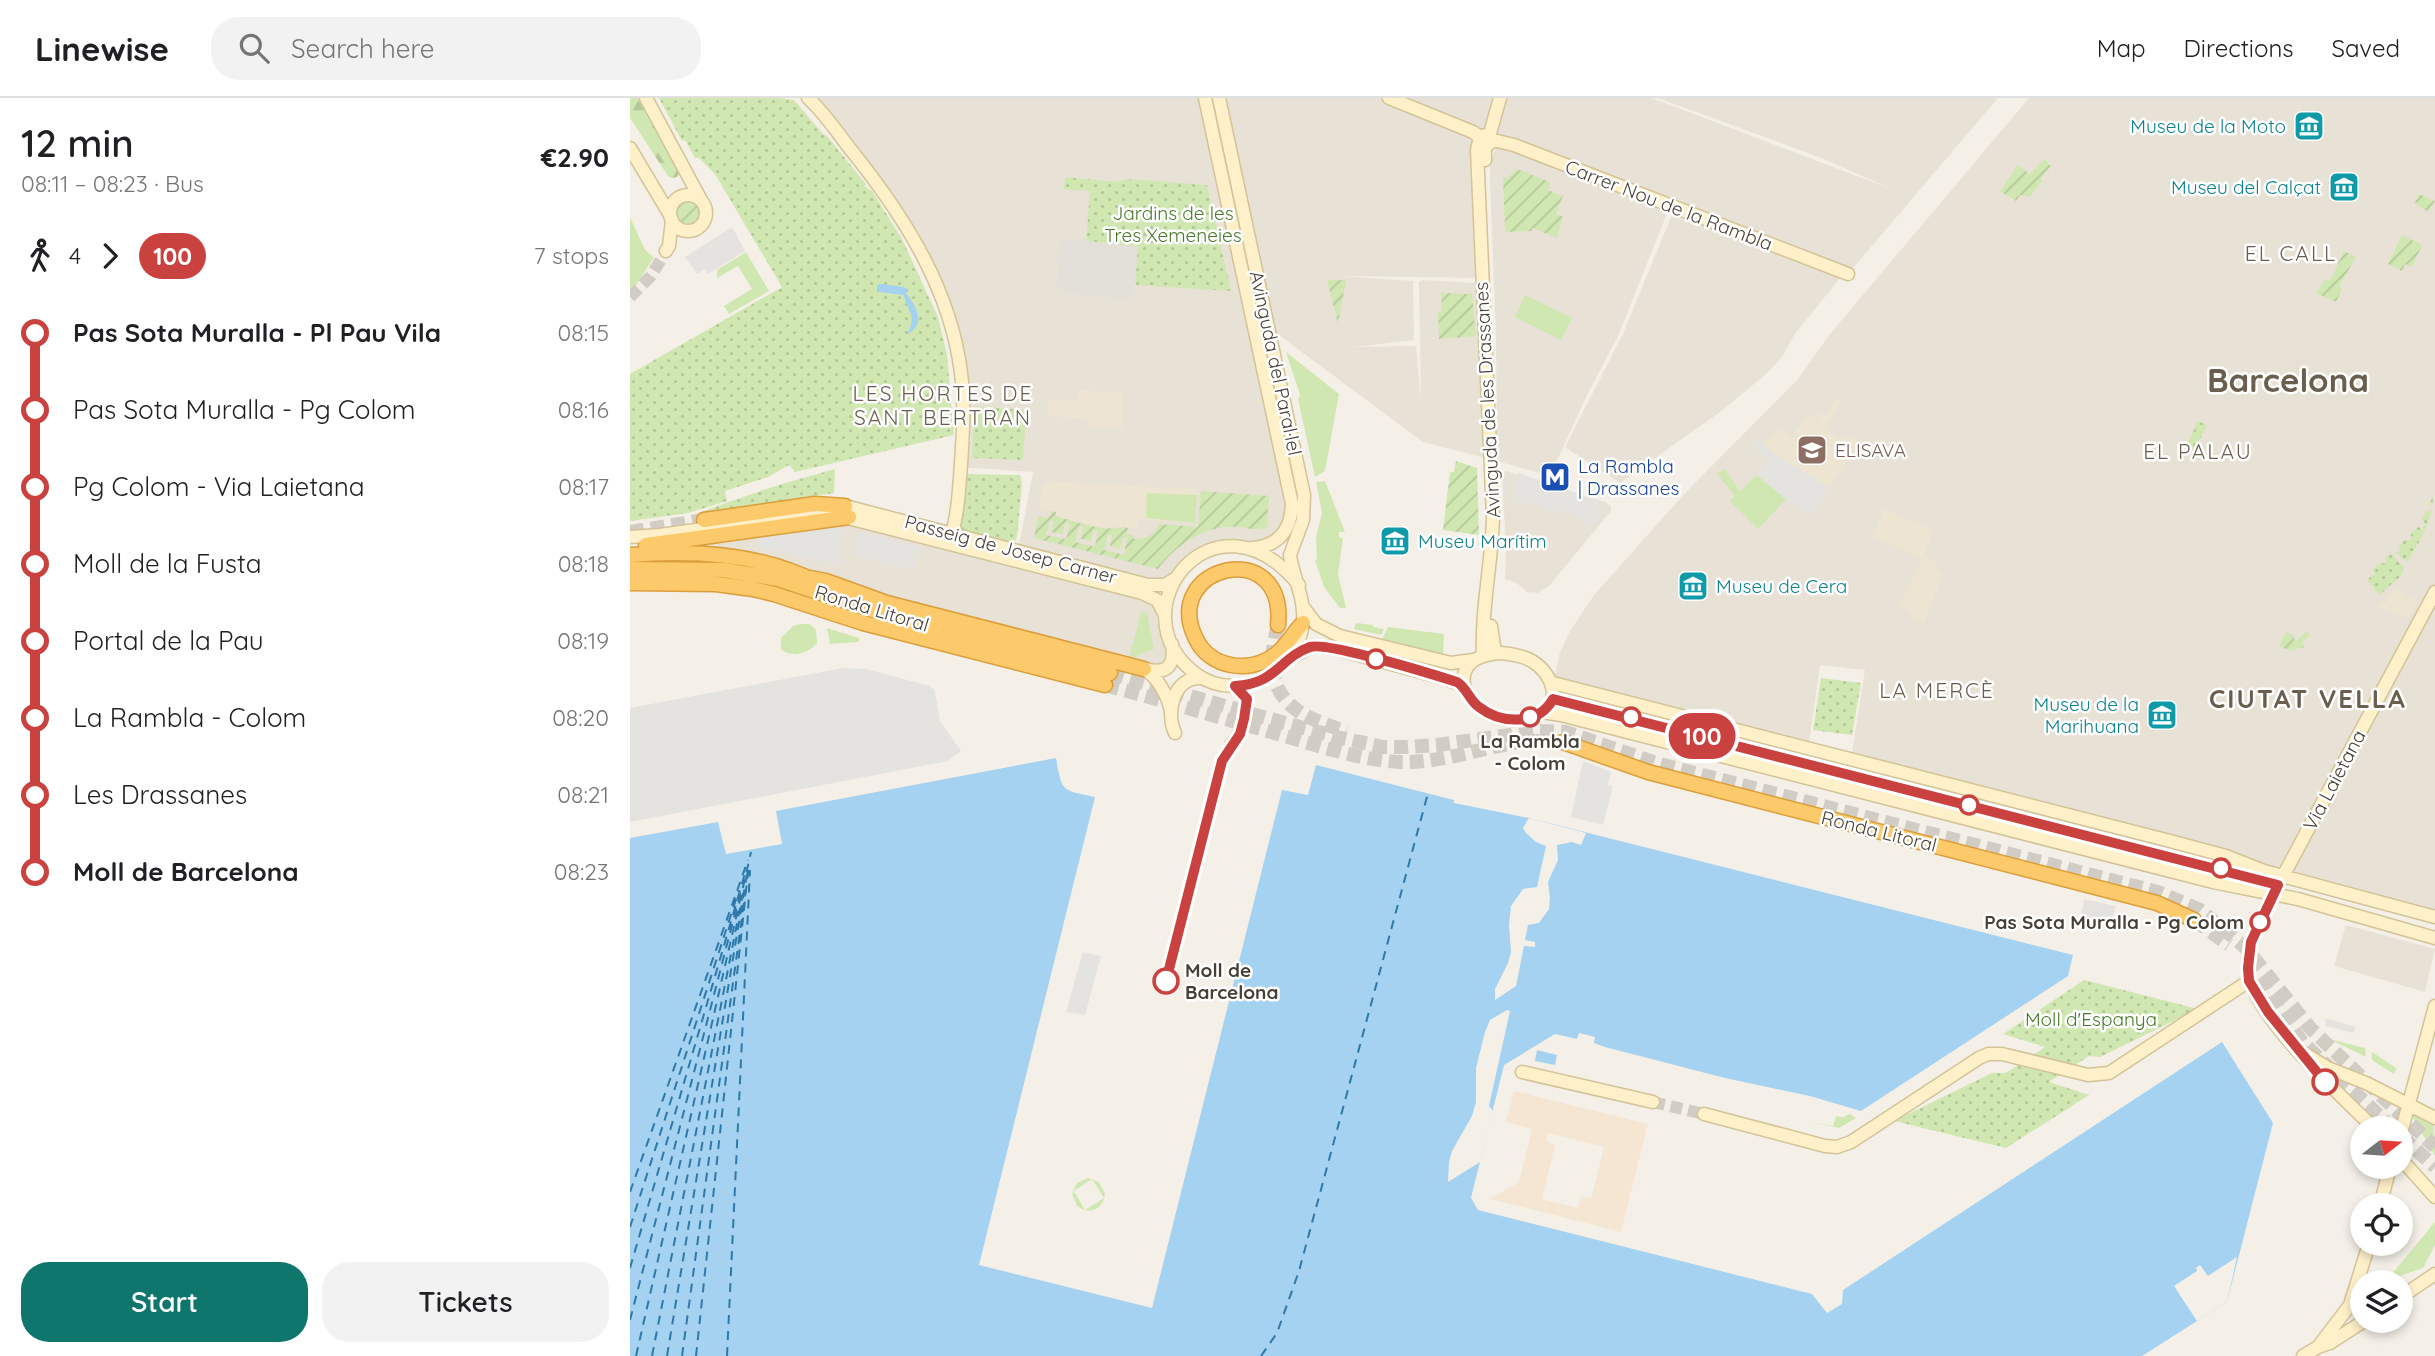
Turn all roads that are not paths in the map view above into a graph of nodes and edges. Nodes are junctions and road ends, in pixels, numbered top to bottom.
1 (646, 98) edge
2 (808, 98) edge
3 (1205, 98) edge
4 (1219, 98) edge
5 (1390, 98) edge
6 (1500, 98) edge
7 (1486, 138) junction
8 (630, 148) edge
9 (687, 175) junction
10 (653, 184) junction
11 (682, 197) junction
12 (701, 200) junction
13 (671, 218) junction
14 (687, 231) junction
15 (1849, 274) dead end
16 (847, 512) junction
17 (704, 520) tunnel mouth
18 (630, 537) edge
19 (951, 538) junction
20 (630, 546) edge
21 (1250, 548) junction
22 (630, 555) edge
23 (630, 569) edge
24 (1176, 577) junction
25 (810, 579) junction
26 (630, 583) edge
27 (1299, 585) junction
28 (2435, 592) edge
29 (1304, 608) junction
30 (894, 617) junction
31 (1166, 617) junction
32 (1303, 623) junction
33 (1278, 625) tunnel mouth
34 (1172, 643) junction
35 (1484, 656) junction
36 (1290, 659) junction
37 (1144, 669) junction
38 (1202, 678) junction
39 (1553, 683) junction
40 (1235, 686) junction
41 (1464, 686) junction
42 (1542, 712) junction
43 (1171, 714) junction
44 (1175, 733) dead end
45 (1563, 742) tunnel mouth
46 (1231, 745) dead end
47 (2284, 876) junction
48 (2274, 894) junction
49 (2435, 917) edge
50 (2194, 920) tunnel mouth
51 (2435, 938) edge
52 (2249, 981) junction
53 (2229, 995) junction
54 (2435, 1006) edge
55 (2268, 1012) junction
56 (2433, 1023) edge
57 (2299, 1050) junction
58 (1522, 1072) dead end
59 (1653, 1102) tunnel mouth
60 (2409, 1104) junction
61 (1704, 1114) tunnel mouth
62 (2361, 1116) edge
63 (2406, 1116) edge
64 (2435, 1118) edge
65 (2413, 1172) edge
66 (2435, 1197) edge
67 (2435, 1274) edge
68 (2413, 1289) edge
69 (2350, 1306) edge
70 (2350, 1330) edge
71 (2318, 1347) junction
72 (2303, 1356) edge

1 - 9 main road
2 - 19 main road
3 - 21 main road, Avinguda del Paral·lel
4 - 27 main road, Avinguda del Paral·lel
5 - 7 main road, Carrer Nou de la Rambla
6 - 7 main road, Avinguda de les Drassanes
7 - 15 main road, Carrer Nou de la Rambla
7 - 35 main road, Avinguda de les Drassanes
8 - 10 main road
9 - 11 main road
9 - 12 main road
10 - 11 main road
10 - 13 main road
11 - 12 main road
11 - 13 main road
12 - 14 main road
13 - 14 main road
13 - 14 main road
16 - 17 highway
16 - 18 main road
16 - 19 main road, Passeig de Josep Carner
16 - 20 highway
19 - 24 main road, Passeig de Josep Carner
19 - 31 main road, Passeig de Josep Carner
21 - 24 main road
21 - 27 main road
22 - 25 highway
23 - 30 highway, Ronda Litoral
24 - 31 main road
25 - 30 highway
25 - 37 highway
26 - 30 highway, Ronda Litoral
27 - 29 main road
28 - 47 main road, Via Laietana
29 - 32 main road
29 - 35 main road
31 - 34 main road
32 - 33 highway
32 - 36 main road
34 - 37 main road
34 - 38 main road
35 - 39 main road
35 - 41 main road
36 - 40 main road
36 - 41 main road
37 - 43 main road
38 - 40 main road
38 - 43 main road
39 - 42 main road
39 - 47 main road
40 - 46 main road
41 - 42 main road
42 - 48 main road
43 - 44 main road
45 - 50 highway, Ronda Litoral
47 - 48 main road, Via Laietana
47 - 49 main road
48 - 51 main road
48 - 52 main road, Via Laietana
52 - 53 main road
52 - 55 main road
53 - 55 main road
53 - 61 main road
54 - 56 main road
55 - 57 main road
56 - 60 main road
57 - 60 main road
57 - 62 main road
58 - 59 main road
60 - 63 main road
60 - 64 main road
65 - 66 main road
67 - 68 main road
69 - 71 main road
70 - 71 main road
71 - 72 main road

